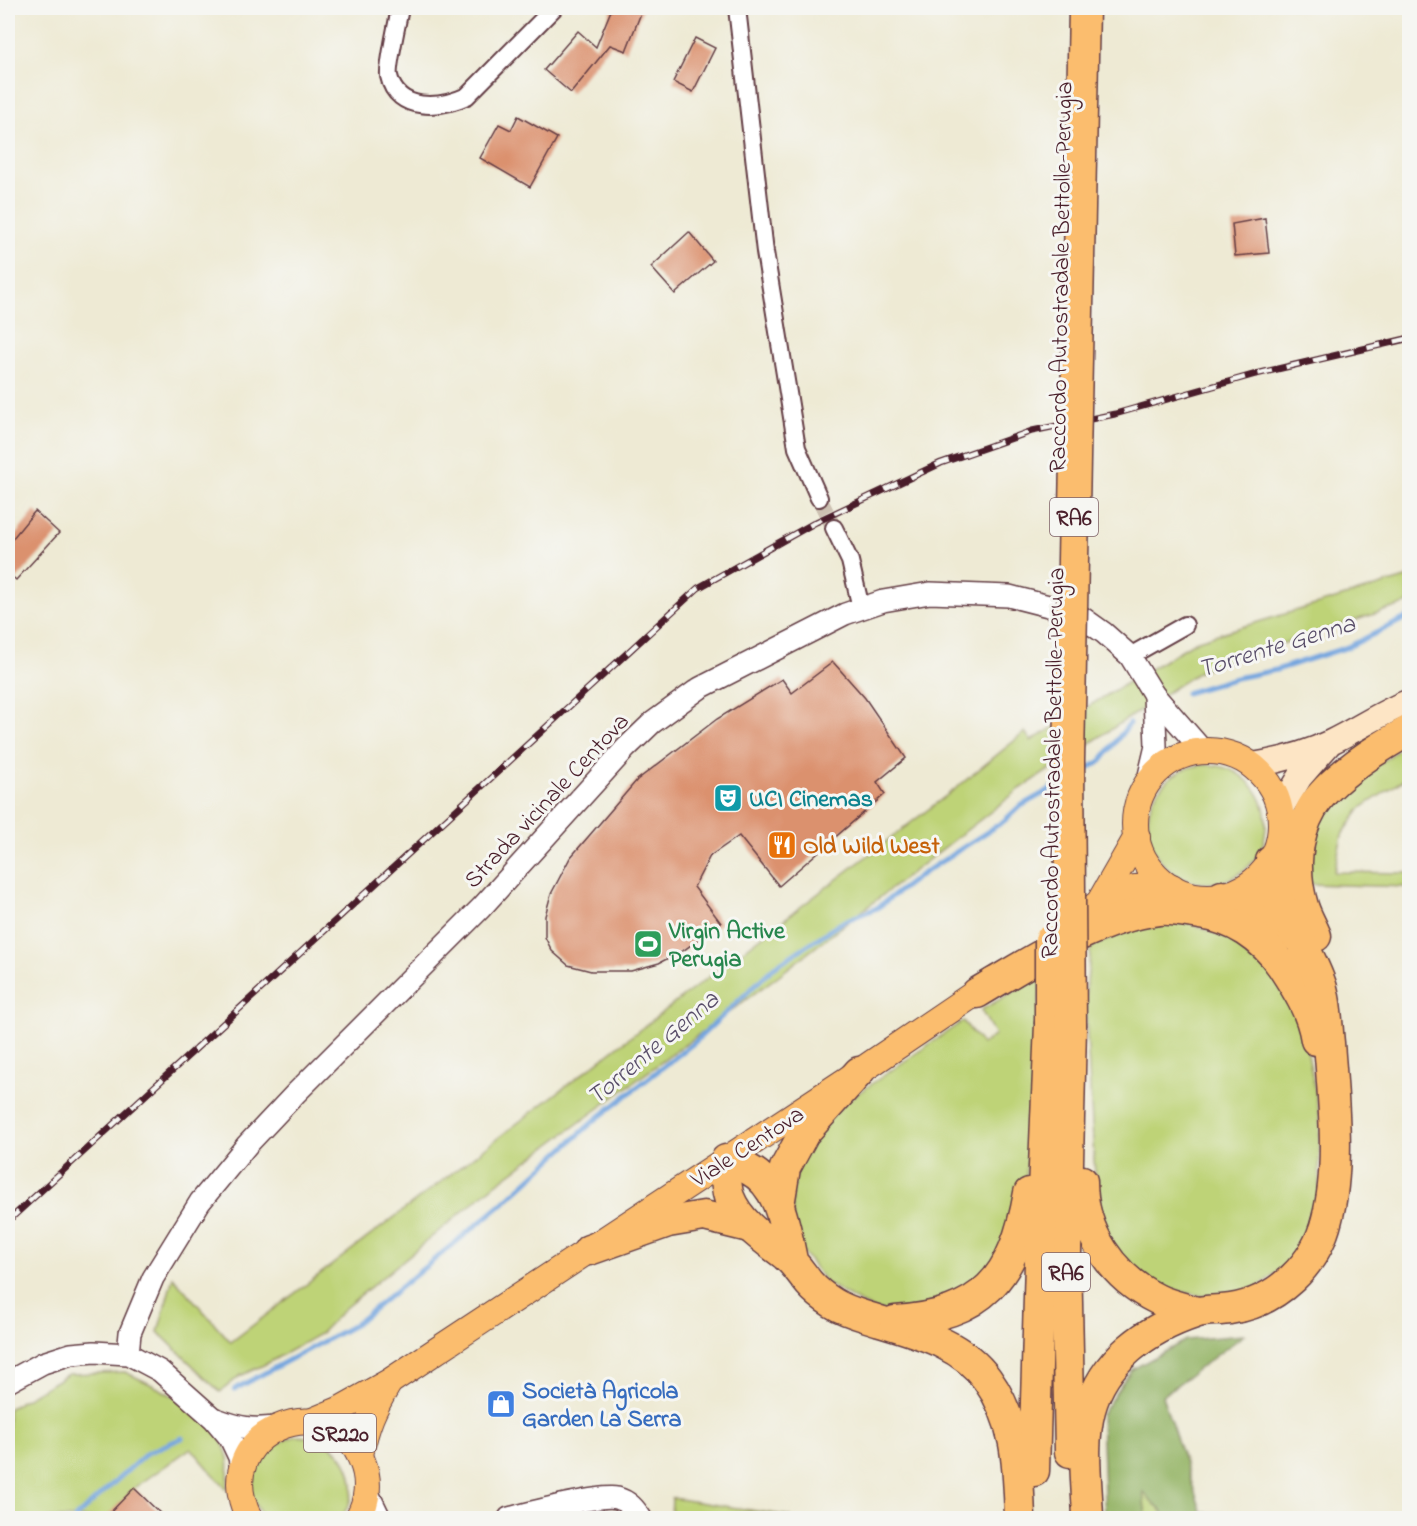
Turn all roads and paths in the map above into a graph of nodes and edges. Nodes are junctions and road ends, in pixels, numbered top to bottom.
1 (400, 8) edge
2 (554, 8) edge
3 (737, 8) edge
4 (1065, 8) edge
5 (1083, 8) edge
6 (819, 498) tunnel mouth
7 (834, 528) tunnel mouth
8 (861, 608) junction
9 (1185, 625) dead end
10 (1130, 656) junction
11 (1154, 694) junction
12 (1410, 701) edge
13 (1410, 730) edge
14 (1331, 742) junction
15 (1203, 751) junction
16 (1252, 765) junction
17 (1147, 784) junction
18 (1280, 810) junction
19 (1137, 837) junction
20 (1271, 861) junction
21 (1172, 887) junction
22 (1222, 896) junction
23 (1099, 903) junction
24 (1304, 948) junction
25 (977, 993) junction
26 (1057, 1031) junction
27 (859, 1072) junction
28 (1333, 1094) junction
29 (726, 1160) junction
30 (779, 1205) junction
31 (748, 1227) junction
32 (589, 1250) junction
33 (792, 1260) junction
34 (1197, 1312) junction
35 (883, 1322) junction
36 (128, 1354) junction
37 (8, 1382) edge
38 (389, 1382) junction
39 (214, 1419) junction
40 (310, 1422) junction
41 (276, 1427) junction
42 (360, 1455) junction
43 (241, 1469) junction
44 (367, 1491) junction
45 (243, 1514) edge
46 (358, 1518) edge
47 (380, 1518) edge
48 (509, 1518) edge
49 (641, 1518) edge
50 (1020, 1518) edge
51 (1033, 1518) edge
52 (1073, 1518) edge
53 (1088, 1518) edge

1 - 2 street
3 - 6 street
4 - 26 highway, Raccordo Autostradale Bettolle-Perugia / RA6, bridge
5 - 26 highway, RA6, bridge
7 - 8 street
8 - 10 street, Strada vicinale Centova
8 - 36 street, Strada vicinale Centova
9 - 10 street
10 - 11 street, Strada vicinale Centova
11 - 15 street, Strada vicinale Centova
11 - 17 street
12 - 14 main road
13 - 28 highway
14 - 16 main road
14 - 18 main road
15 - 16 main road
15 - 17 main road
16 - 18 main road
17 - 19 main road
18 - 20 main road
19 - 21 main road
19 - 23 main road
20 - 22 main road
20 - 24 highway
21 - 22 main road
21 - 23 main road
22 - 24 highway
23 - 25 main road, Viale Centova
24 - 28 highway
25 - 27 main road, Viale Centova
25 - 28 highway
26 - 34 highway
26 - 35 highway
26 - 51 highway, Raccordo Autostradale Bettolle-Perugia / RA6
26 - 52 highway, RA6
27 - 29 main road, Viale Centova
27 - 30 highway
28 - 34 highway
29 - 30 highway
29 - 31 highway
29 - 32 main road, Viale Centova
30 - 33 highway
31 - 32 highway
31 - 33 highway
32 - 38 main road, Viale Centova
33 - 35 highway
34 - 53 highway
35 - 50 highway
36 - 37 street, SR220
36 - 39 street, SR220
38 - 40 main road, Viale Centova
38 - 42 main road, Viale Centova
39 - 41 street, SR220
39 - 43 street, SR220
40 - 41 main road, SR220
40 - 42 main road, SR220
41 - 43 main road, SR220
42 - 44 main road, SR220
43 - 45 main road, SR220
44 - 46 main road, SR220
44 - 47 street, SR220
48 - 49 street

